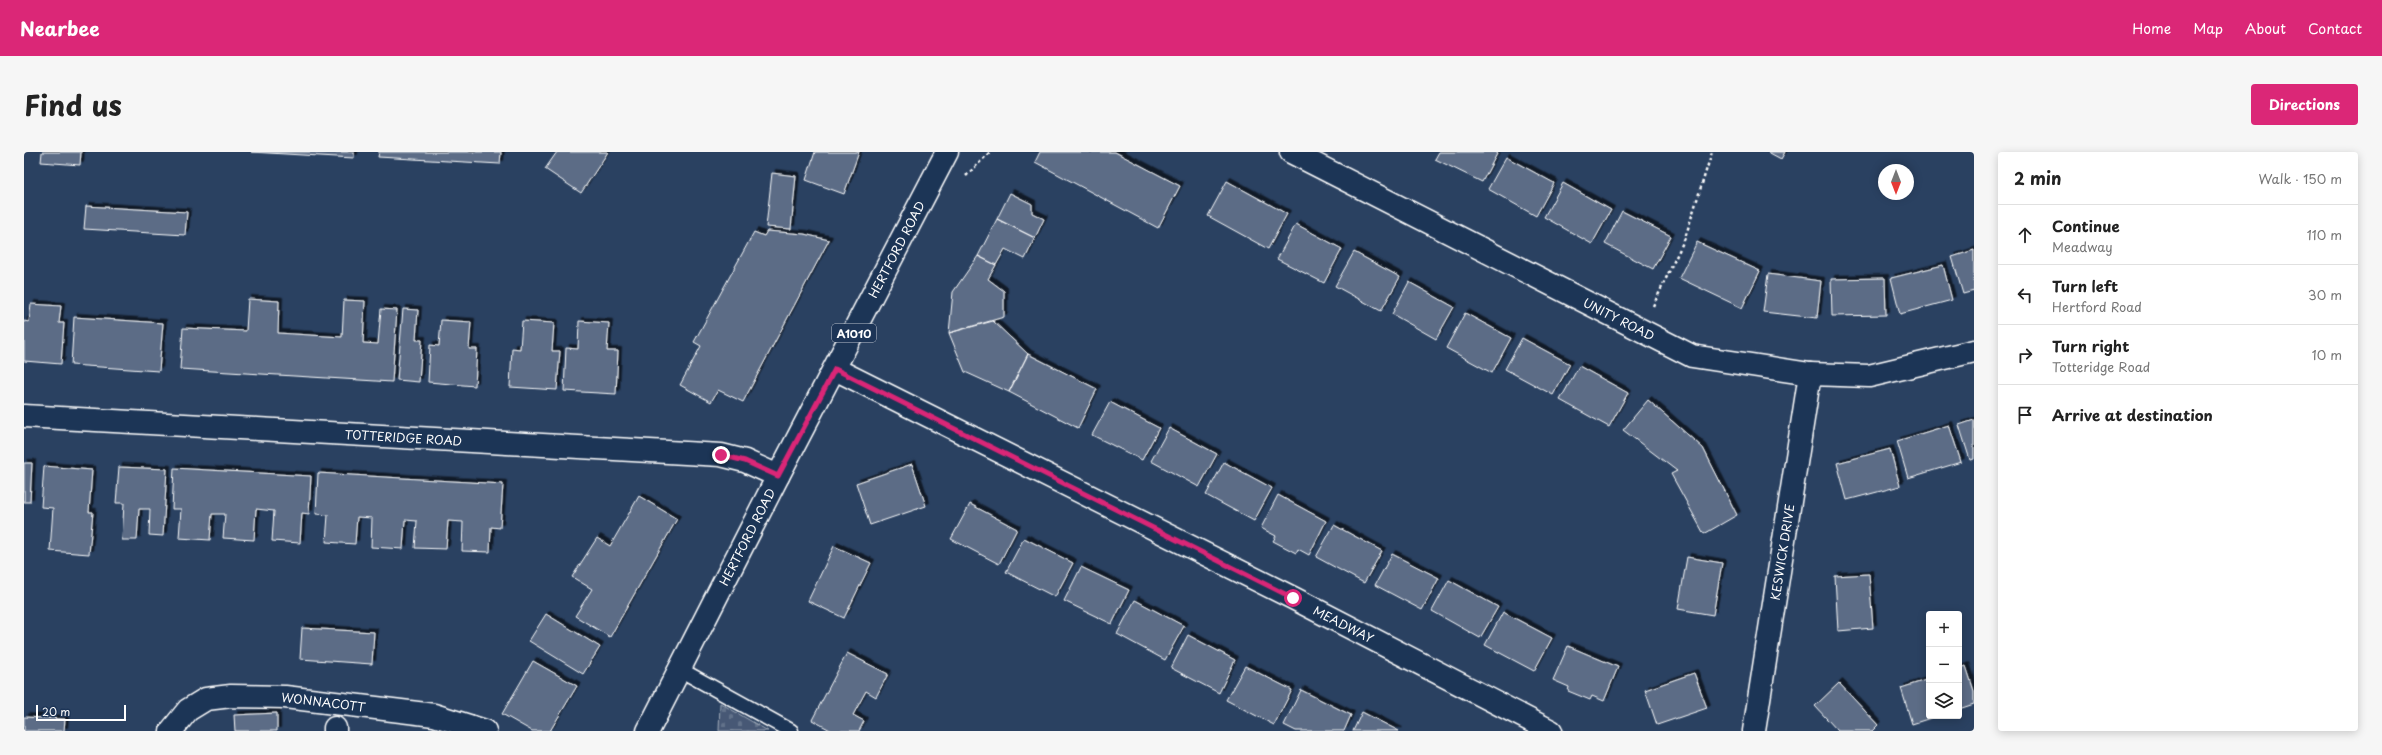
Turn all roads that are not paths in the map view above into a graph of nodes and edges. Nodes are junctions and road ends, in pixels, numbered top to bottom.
1 (948, 152) edge
2 (1291, 152) edge
3 (1974, 351) edge
4 (835, 369) junction
5 (1810, 374) junction
6 (24, 416) edge
7 (778, 476) junction
8 (679, 669) junction
9 (171, 731) edge
10 (485, 731) edge
11 (648, 731) edge
12 (791, 731) edge
13 (1550, 731) edge
14 (1754, 731) edge

1 - 4 street, HERTFORD ROAD / A1010
2 - 5 street, UNITY ROAD
3 - 5 street, UNITY ROAD
4 - 7 street, HERTFORD ROAD / A1010
4 - 13 street, MEADWAY
5 - 14 street, KESWICK DRIVE
6 - 7 street, TOTTERIDGE ROAD
7 - 8 street, HERTFORD ROAD / A1010
8 - 11 street, HERTFORD ROAD / A1010
8 - 12 lane
9 - 10 street, WONNACOTT

